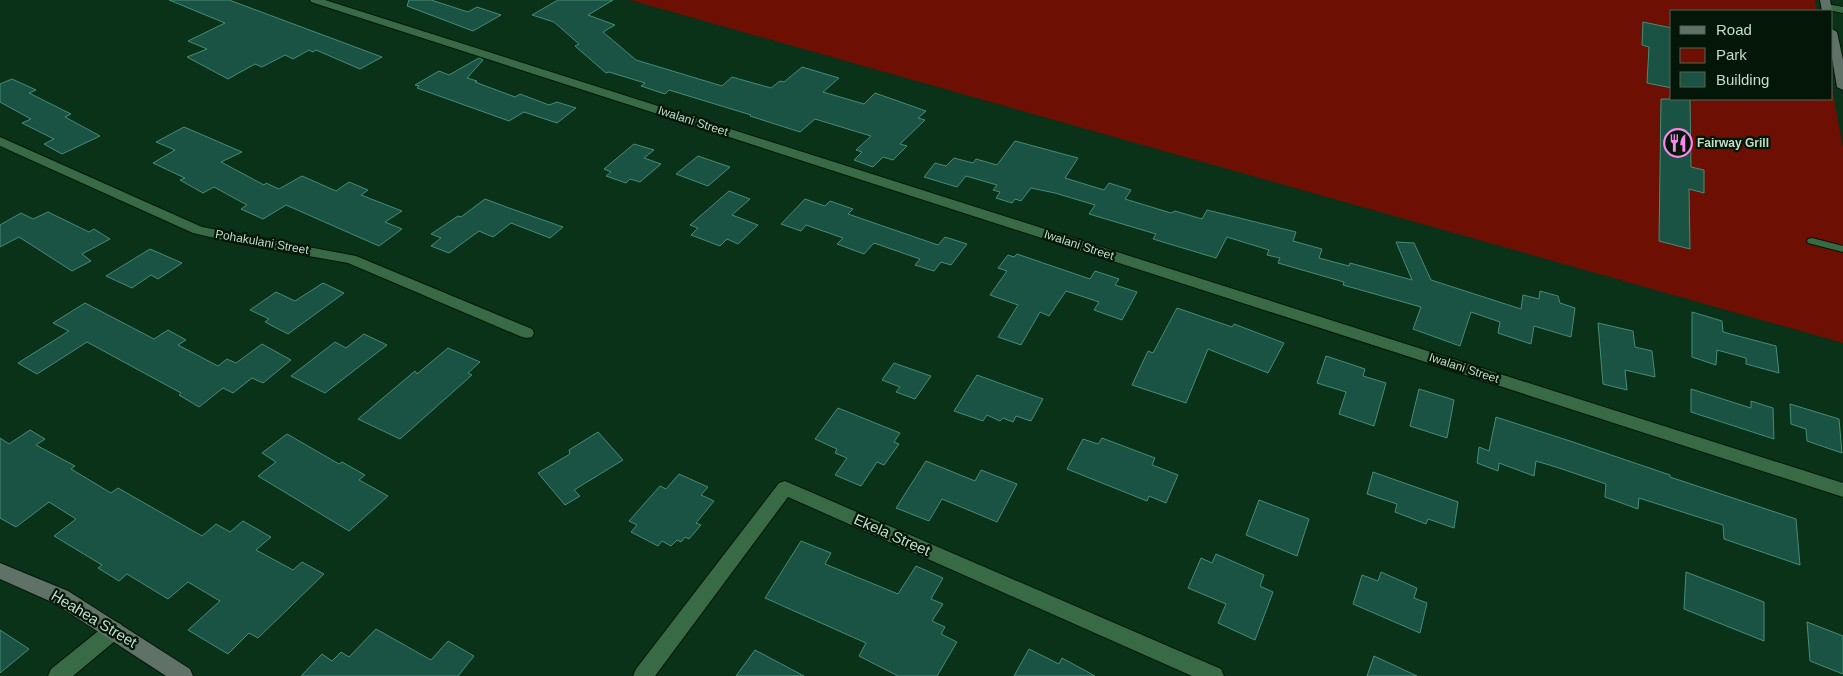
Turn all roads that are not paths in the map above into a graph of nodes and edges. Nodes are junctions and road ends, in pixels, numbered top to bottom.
1 (314, 0) edge
2 (1826, 6) edge
3 (1843, 10) edge
4 (1834, 50) edge
5 (1843, 87) edge
6 (0, 141) edge
7 (1812, 241) dead end
8 (1843, 249) edge
9 (527, 333) dead end
10 (1843, 490) edge
11 (0, 571) edge
12 (114, 630) junction
13 (58, 676) edge
14 (183, 676) edge
15 (643, 676) edge
16 (1214, 676) edge

1 - 10 street, Iwalani Street
2 - 3 street
4 - 5 street
6 - 9 street, Pohakulani Street
7 - 8 lane
11 - 12 street, Heahea Street
12 - 13 street
12 - 14 street, Heahea Street
15 - 16 street, Ekela Street

